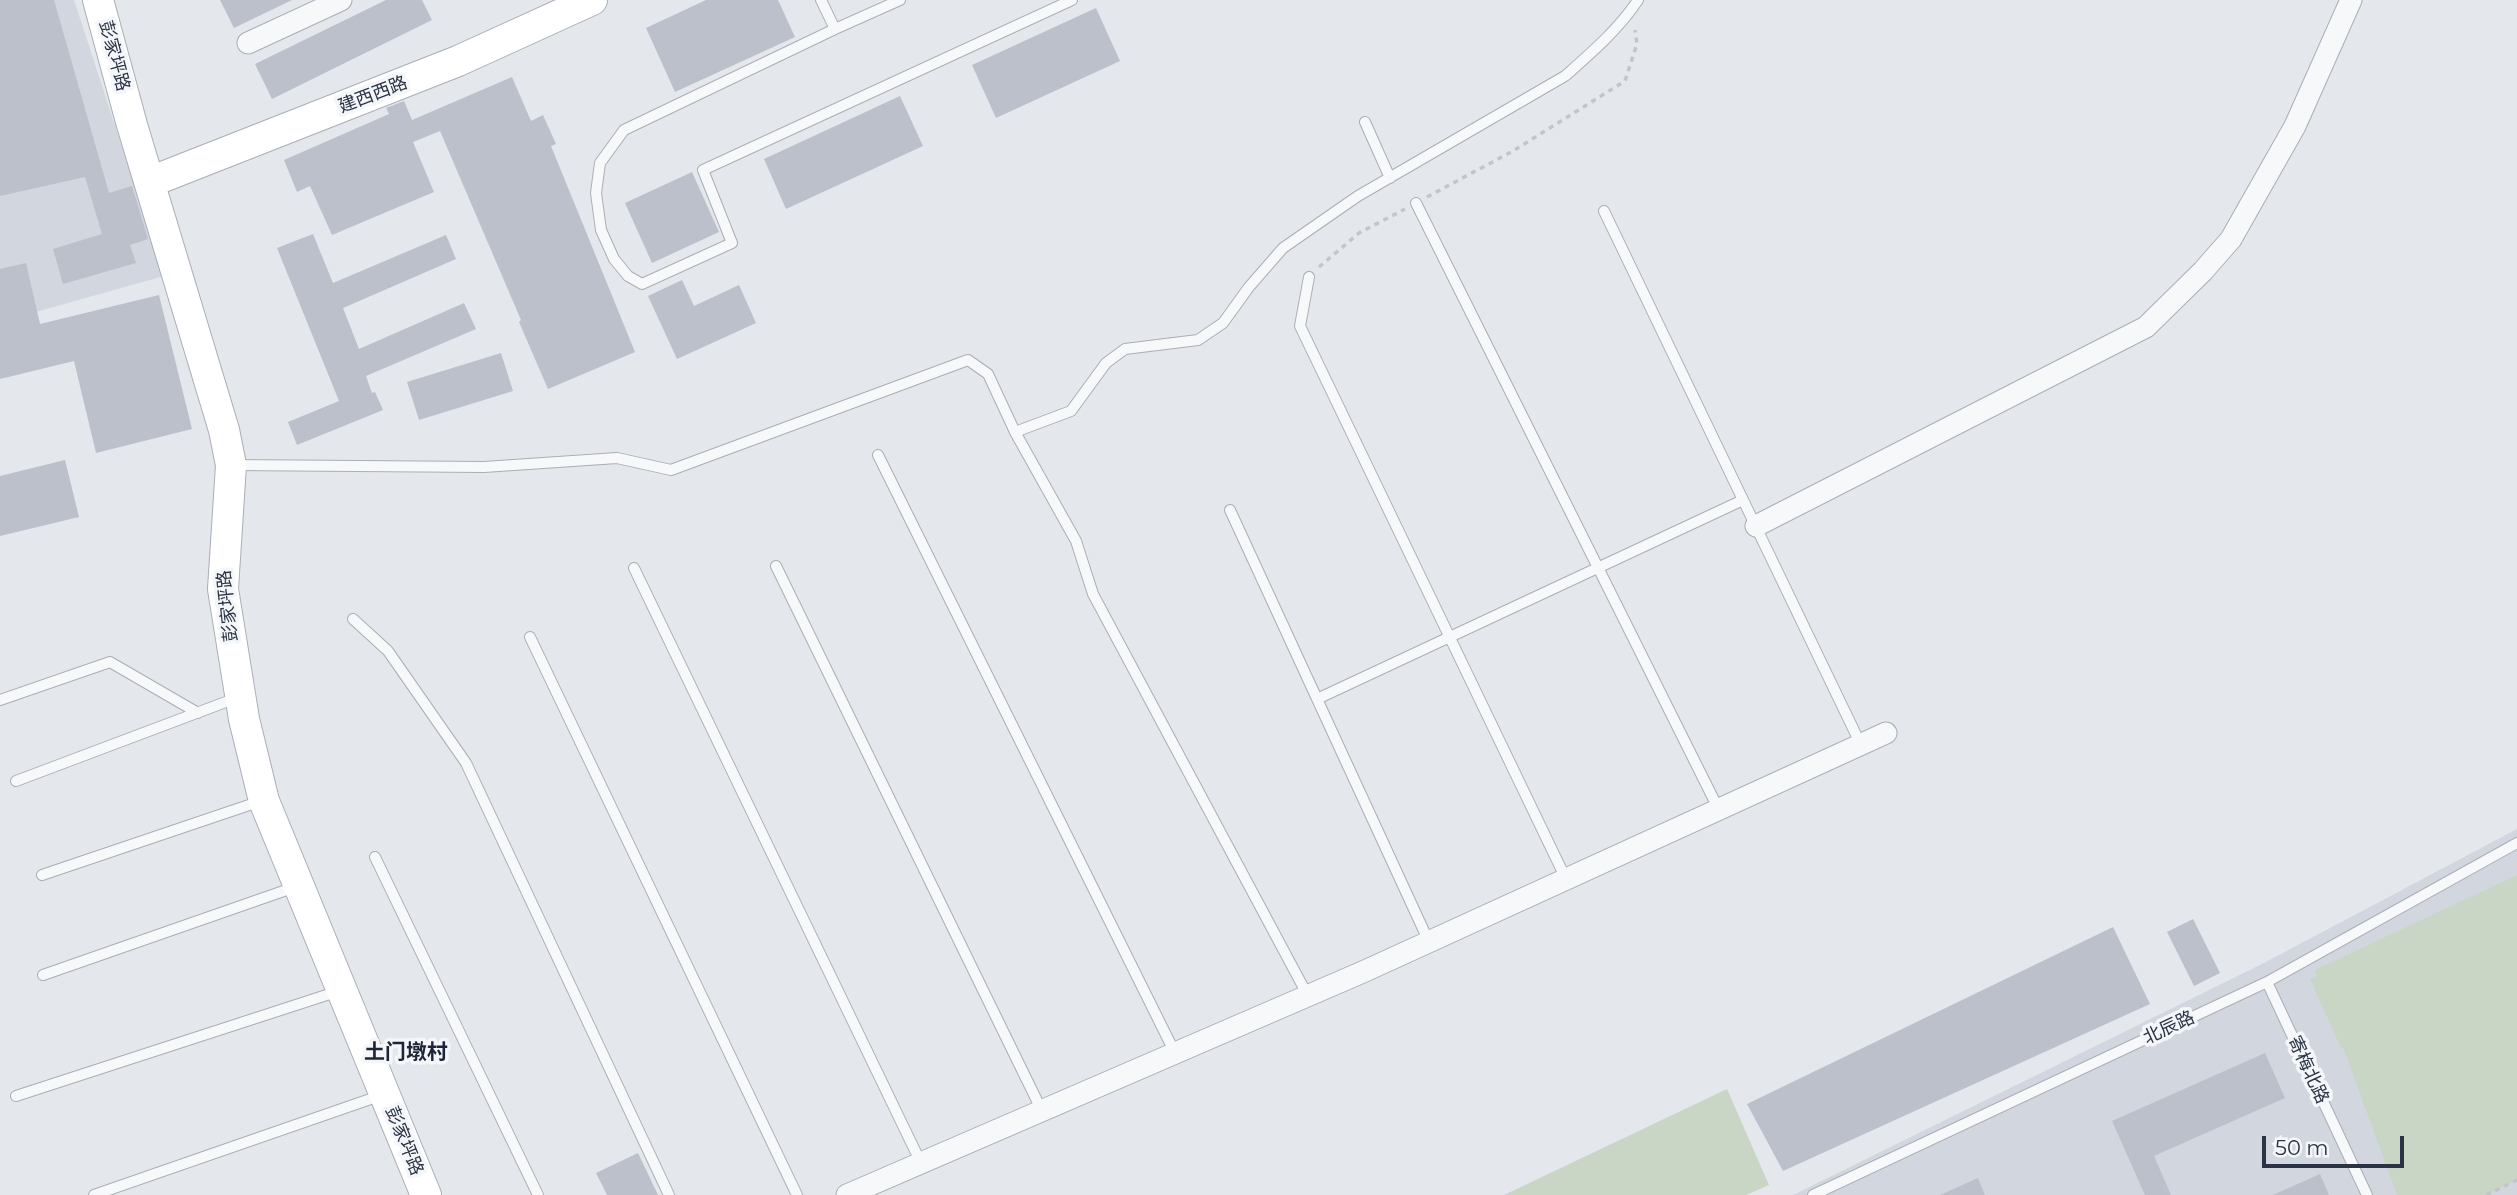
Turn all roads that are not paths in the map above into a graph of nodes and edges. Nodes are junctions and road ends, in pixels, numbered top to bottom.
1 (98, 0) edge
2 (341, 0) edge
3 (592, 0) edge
4 (821, 0) edge
5 (900, 0) edge
6 (1072, 0) edge
7 (1638, 0) edge
8 (2351, 0) edge
9 (835, 29) junction
10 (248, 43) dead end
11 (1365, 122) dead end
12 (1390, 178) junction
13 (150, 183) junction
14 (1416, 203) road end
15 (1604, 211) dead end
16 (1309, 276) road end
17 (1015, 432) junction
18 (878, 455) dead end
19 (231, 465) junction
20 (1743, 500) junction
21 (1230, 510) dead end
22 (1756, 526) junction
23 (776, 566) dead end
24 (1598, 567) junction
25 (634, 568) dead end
26 (353, 619) dead end
27 (530, 637) dead end
28 (1449, 637) junction
29 (240, 696) junction
30 (1317, 699) junction
31 (0, 700) edge
32 (198, 713) junction
33 (1885, 733) dead end
34 (1861, 745) junction
35 (16, 781) dead end
36 (264, 801) junction
37 (1719, 810) junction
38 (2517, 843) edge
39 (375, 857) dead end
40 (42, 875) dead end
41 (1566, 879) junction
42 (299, 886) junction
43 (1429, 942) junction
44 (43, 975) dead end
45 (2267, 982) junction
46 (341, 990) junction
47 (1308, 996) junction
48 (1175, 1053) junction
49 (384, 1095) junction
50 (16, 1096) dead end
51 (1042, 1111) junction
52 (920, 1163) junction
53 (94, 1195) edge
54 (426, 1195) edge
55 (538, 1195) edge
56 (669, 1195) edge
57 (797, 1195) edge
58 (846, 1195) edge
59 (1813, 1195) edge
60 (2367, 1195) edge

1 - 13 street, 彭家坪路
2 - 10 street
3 - 13 street, 建西西路
4 - 9 lane
5 - 9 lane
6 - 9 lane
7 - 12 lane
8 - 22 street
11 - 12 lane
12 - 17 lane
13 - 19 street, 彭家坪路
14 - 24 lane
15 - 20 lane
16 - 28 lane
17 - 19 lane
17 - 47 lane
18 - 48 lane
19 - 29 street, 彭家坪路
20 - 22 lane
20 - 24 lane
21 - 30 lane
22 - 34 lane
23 - 51 lane
24 - 28 lane
24 - 37 lane
25 - 52 lane
26 - 56 lane
27 - 57 lane
28 - 30 lane
28 - 41 lane
29 - 32 lane
29 - 36 street, 彭家坪路
30 - 43 lane
31 - 32 lane
32 - 35 lane
33 - 34 street
34 - 37 street
36 - 40 lane
36 - 42 street, 彭家坪路
37 - 41 street
38 - 45 lane, 北辰路
39 - 55 lane
41 - 43 street
42 - 44 lane
42 - 46 street, 彭家坪路
43 - 47 street
45 - 59 lane, 北辰路
45 - 60 lane, 寄梅北路
46 - 49 street, 彭家坪路
46 - 50 lane
47 - 48 street
48 - 51 street
49 - 53 lane
49 - 54 street, 彭家坪路
51 - 52 street
52 - 58 street

